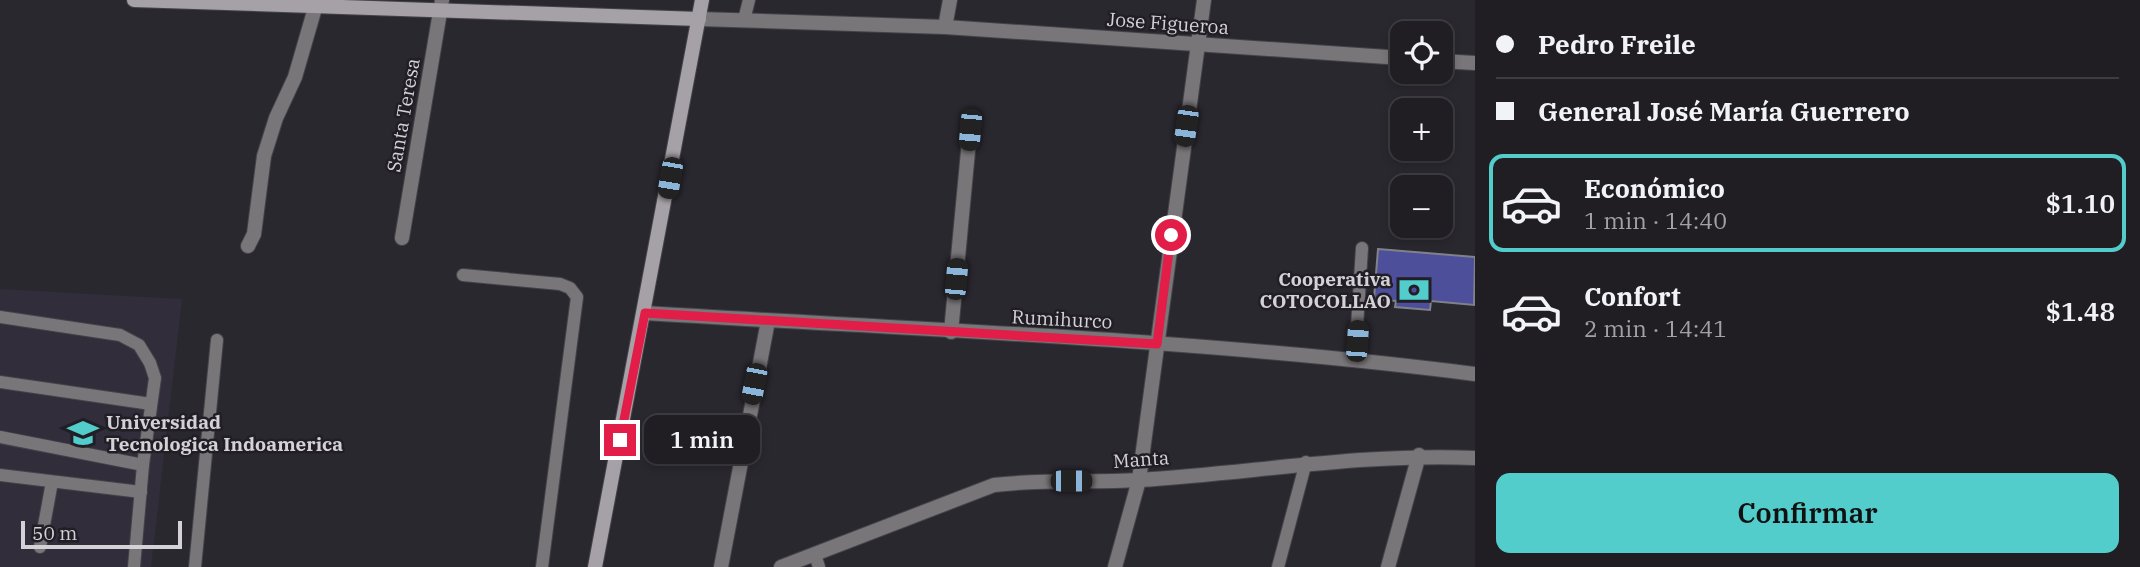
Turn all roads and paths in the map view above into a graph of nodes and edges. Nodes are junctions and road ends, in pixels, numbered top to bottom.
1 (134, 0) edge
2 (702, 0) edge
3 (749, 0) edge
4 (950, 0) edge
5 (1204, 0) edge
6 (441, 6) edge
7 (315, 8) junction
8 (699, 19) junction
9 (744, 20) junction
10 (945, 27) junction
11 (1196, 44) junction
12 (1390, 57) edge
13 (1453, 62) edge
14 (1475, 63) edge
15 (970, 130) dead end
16 (402, 237) dead end
17 (248, 246) dead end
18 (1362, 248) dead end
19 (463, 275) dead end
20 (645, 313) junction
21 (0, 317) edge
22 (768, 321) junction
23 (951, 332) junction
24 (217, 340) dead end
25 (1157, 344) junction
26 (1355, 358) junction
27 (1475, 374) edge
28 (0, 382) edge
29 (151, 404) junction
30 (0, 438) edge
31 (1419, 456) junction
32 (1475, 458) edge
33 (1306, 463) junction
34 (143, 465) junction
35 (0, 475) edge
36 (1139, 480) junction
37 (52, 482) junction
38 (141, 492) junction
39 (40, 547) dead end
40 (817, 561) edge
41 (134, 567) edge
42 (195, 567) edge
43 (542, 567) edge
44 (595, 567) edge
45 (721, 567) edge
46 (781, 567) edge
47 (1115, 567) edge
48 (1278, 567) edge
49 (1388, 567) edge

1 - 7 street, Jose Figueroa
2 - 8 street
3 - 9 lane
4 - 10 street
5 - 11 street
6 - 7 street, Jose Figueroa
6 - 8 street, Jose Figueroa
6 - 16 street, Santa Teresa
7 - 17 street
8 - 9 street, Jose Figueroa
8 - 20 street
9 - 10 street, Jose Figueroa
10 - 11 street, Jose Figueroa
11 - 12 street, Jose Figueroa
11 - 25 street
13 - 14 street
15 - 23 street
18 - 26 lane
19 - 43 lane
20 - 22 street, Rumihurco
20 - 44 street
21 - 29 lane
22 - 23 street, Rumihurco
22 - 45 street
23 - 25 street, Rumihurco
24 - 42 lane
25 - 26 street, Rumihurco
25 - 36 street
26 - 27 street, Rumihurco
28 - 29 lane
29 - 34 lane
30 - 34 lane
31 - 32 street, Manta
31 - 33 street, Manta
31 - 49 street
33 - 36 street, Manta
33 - 48 lane
34 - 38 lane
35 - 37 lane
36 - 40 street, Manta
36 - 47 street
37 - 38 lane
37 - 39 lane
38 - 41 lane
40 - 46 street, Manta

